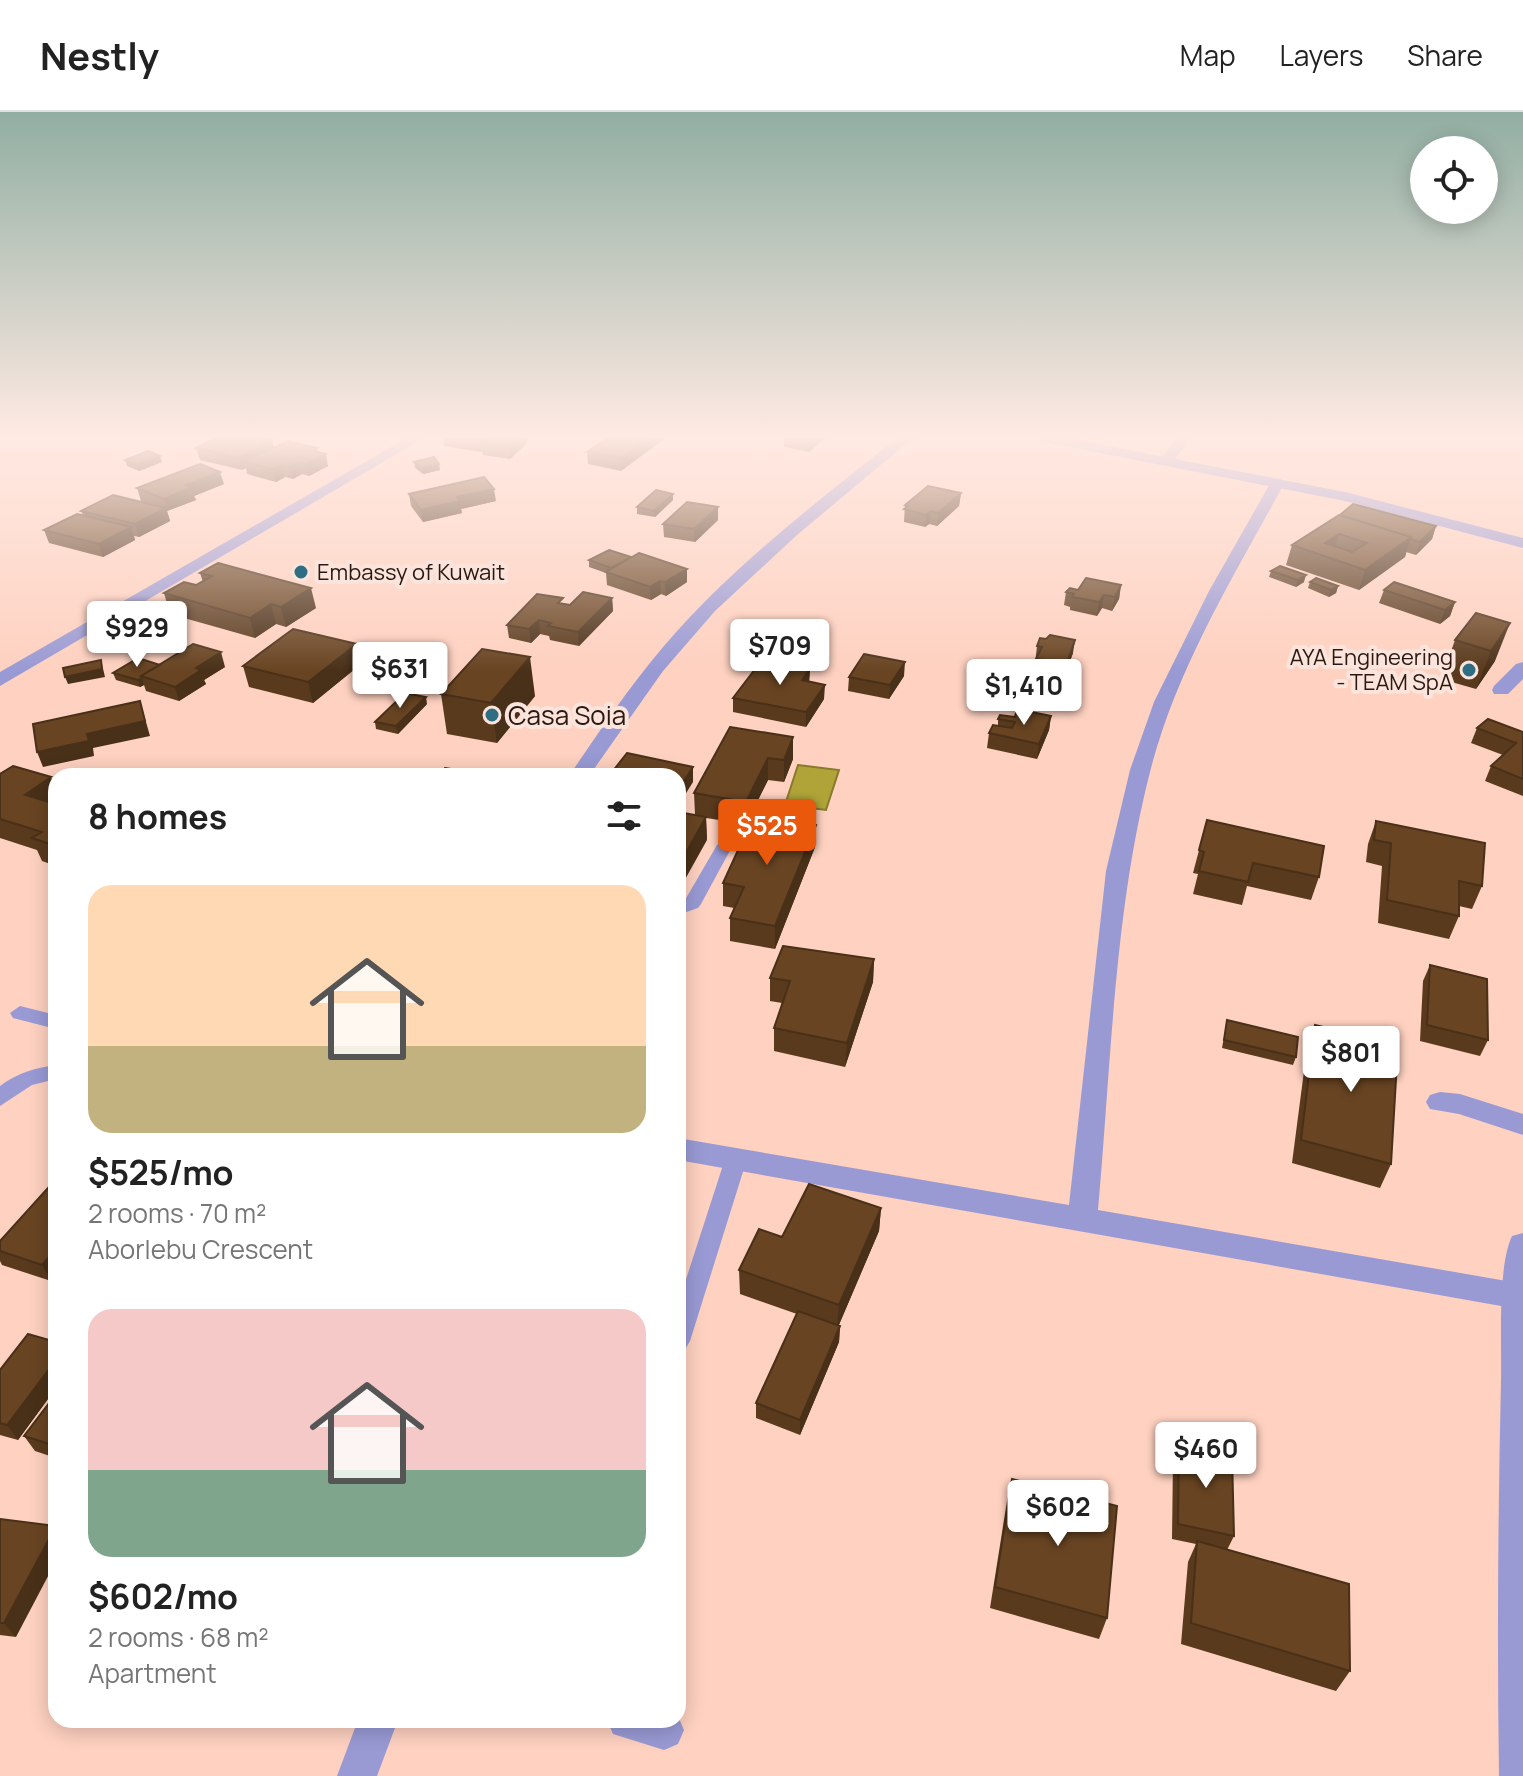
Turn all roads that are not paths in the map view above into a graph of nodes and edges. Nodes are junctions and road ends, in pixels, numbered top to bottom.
1 (283, 516) edge
2 (812, 516) edge
3 (1259, 516) edge
4 (1429, 516) edge
5 (1523, 543) edge
6 (1523, 668) edge
7 (0, 680) edge
8 (1501, 690) dead end
9 (585, 768) edge
10 (725, 845) dead end
11 (686, 906) edge
12 (20, 1013) dead end
13 (48, 1020) edge
14 (48, 1073) edge
15 (0, 1098) edge
16 (1440, 1102) dead end
17 (1523, 1125) edge
18 (686, 1150) edge
19 (736, 1159) junction
20 (1082, 1220) junction
21 (1523, 1245) edge
22 (1518, 1296) junction
23 (686, 1316) edge
24 (1519, 1590) edge
25 (375, 1728) edge
26 (357, 1776) edge
27 (1519, 1776) edge

1 - 7 street
2 - 9 street
3 - 20 street
4 - 5 street
6 - 8 street
10 - 11 lane
12 - 13 lane
14 - 15 lane
16 - 17 street
18 - 19 street
19 - 20 street
19 - 23 lane
20 - 22 street
21 - 22 street
22 - 24 street
24 - 27 street
25 - 26 street

